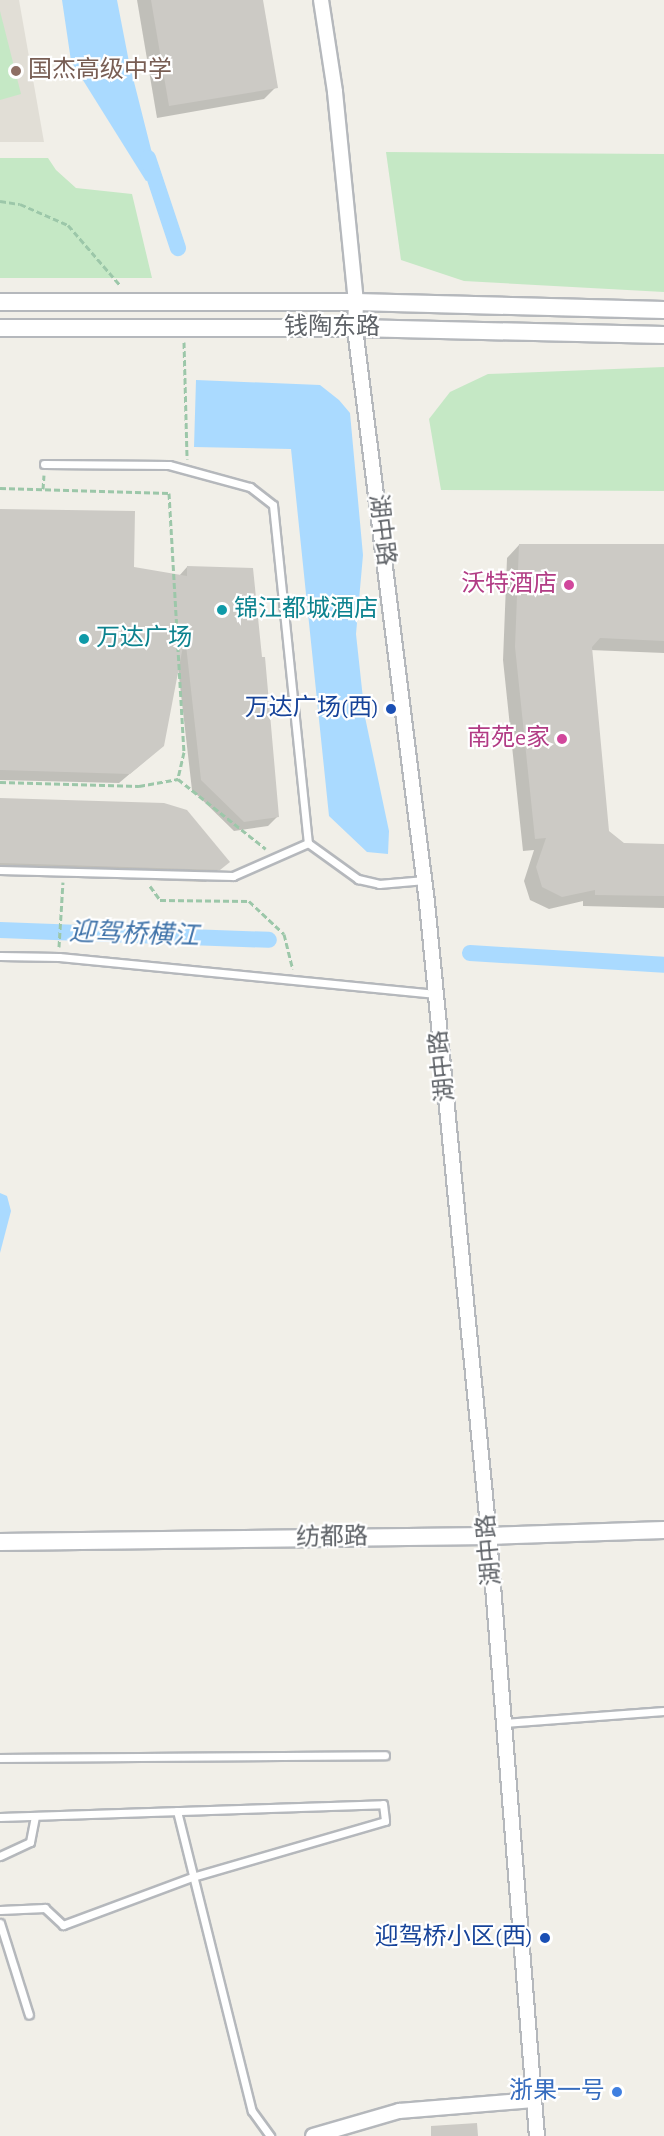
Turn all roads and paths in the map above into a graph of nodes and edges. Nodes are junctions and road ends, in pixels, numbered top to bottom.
1 (321, 0) edge
2 (0, 201) edge
3 (0, 302) edge
4 (135, 302) junction
5 (356, 302) junction
6 (664, 310) edge
7 (0, 328) edge
8 (191, 328) junction
9 (355, 328) junction
10 (664, 335) edge
11 (44, 464) dead end
12 (187, 470) junction
13 (0, 488) edge
14 (178, 779) junction
15 (0, 782) edge
16 (308, 843) junction
17 (274, 856) junction
18 (0, 870) edge
19 (142, 873) junction
20 (424, 879) junction
21 (62, 897) dead end
22 (60, 941) dead end
23 (0, 956) edge
24 (295, 980) junction
25 (436, 994) junction
26 (664, 1530) edge
27 (489, 1536) junction
28 (0, 1542) edge
29 (664, 1711) edge
30 (504, 1723) junction
31 (385, 1755) dead end
32 (0, 1758) edge
33 (177, 1811) junction
34 (35, 1815) junction
35 (0, 1816) edge
36 (0, 1856) edge
37 (192, 1877) junction
38 (0, 1910) edge
39 (0, 1923) edge
40 (29, 2015) dead end
41 (534, 2100) junction
42 (270, 2136) edge
43 (313, 2136) edge
44 (537, 2136) edge

1 - 5 street, 湖中路
2 - 4 path
3 - 4 street, 钱陶东路
4 - 5 street, 钱陶东路
5 - 6 street, 钱陶东路
5 - 9 street, 湖中路
7 - 8 street, 钱陶东路
8 - 9 street, 钱陶东路
8 - 12 path
9 - 10 street, 钱陶东路
9 - 20 street, 湖中路
11 - 12 lane
12 - 16 lane
13 - 14 path
14 - 15 path
14 - 17 path
16 - 17 lane
16 - 20 lane
17 - 19 lane
18 - 19 lane
19 - 24 path
20 - 25 street, 湖中路
21 - 22 path
23 - 24 lane
24 - 25 lane
25 - 27 street, 湖中路
26 - 27 street, 纺都路
27 - 28 street, 纺都路
27 - 30 street, 湖中路
29 - 30 lane
30 - 41 street, 湖中路
31 - 32 lane
33 - 34 lane
33 - 37 lane
33 - 37 lane
34 - 35 lane
34 - 36 lane
37 - 38 lane
37 - 42 lane
39 - 40 lane
41 - 43 street
41 - 44 street, 湖中路

